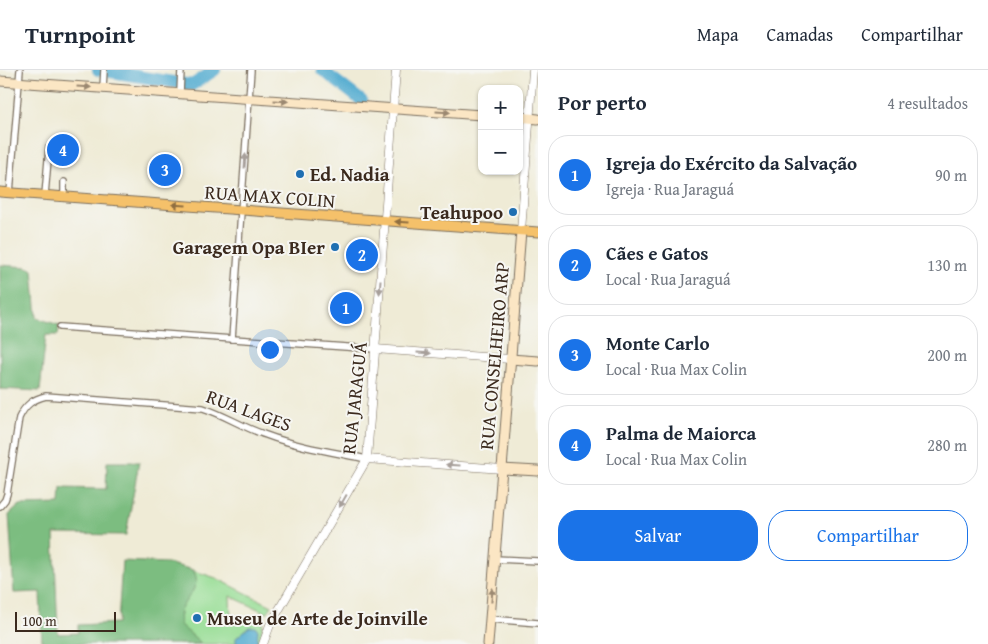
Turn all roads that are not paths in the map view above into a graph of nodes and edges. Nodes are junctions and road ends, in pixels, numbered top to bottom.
1 (20, 70) edge
2 (104, 70) edge
3 (251, 70) edge
4 (396, 70) edge
5 (534, 70) edge
6 (181, 73) edge
7 (0, 81) edge
8 (19, 82) junction
9 (103, 83) junction
10 (180, 91) junction
11 (249, 98) junction
12 (394, 109) junction
13 (478, 115) edge
14 (534, 118) edge
15 (54, 145) dead end
16 (64, 182) dead end
17 (0, 192) edge
18 (10, 193) junction
19 (45, 195) junction
20 (64, 197) junction
21 (241, 210) junction
22 (385, 220) junction
23 (521, 230) junction
24 (538, 232) edge
25 (60, 327) dead end
26 (232, 339) junction
27 (375, 350) junction
28 (510, 359) junction
29 (538, 361) edge
30 (367, 459) junction
31 (502, 469) junction
32 (538, 471) edge
33 (0, 506) edge
34 (495, 559) junction
35 (538, 561) edge
36 (490, 619) junction
37 (538, 623) edge
38 (263, 644) edge
39 (488, 644) edge

1 - 8 street
2 - 9 street
3 - 11 street
4 - 12 street, RUA JARAGUÁ
5 - 14 street, RUA CONSELHEIRO ARP
6 - 10 street
7 - 8 main road
8 -> 9 main road
8 - 18 street
9 - 10 main road
10 - 11 main road
11 -> 12 main road
21 -> 11 street
12 -> 13 main road
12 - 22 street, RUA JARAGUÁ
14 - 23 street, RUA CONSELHEIRO ARP
15 - 19 street
16 - 20 street
17 - 18 main road, RUA MAX COLIN
18 - 19 main road, RUA MAX COLIN
19 - 20 main road, RUA MAX COLIN
21 -> 20 main road, RUA MAX COLIN
21 - 22 main road, RUA MAX COLIN
21 - 26 street
23 -> 22 main road, RUA MAX COLIN
22 -> 27 street, RUA JARAGUÁ
23 - 24 main road, RUA MAX COLIN
23 - 28 main road, RUA CONSELHEIRO ARP
25 - 26 street
26 - 27 street
27 -> 28 street
27 - 30 street, RUA JARAGUÁ
28 - 29 main road
28 - 31 main road, RUA CONSELHEIRO ARP
31 -> 30 street, RUA LAGES
30 - 33 street, RUA LAGES
30 -> 38 street, RUA JARAGUÁ
31 - 32 main road, RUA LAGES
31 - 34 main road, RUA CONSELHEIRO ARP
34 - 35 street
36 -> 34 main road, RUA CONSELHEIRO ARP
36 - 37 street
36 - 39 main road, RUA CONSELHEIRO ARP

